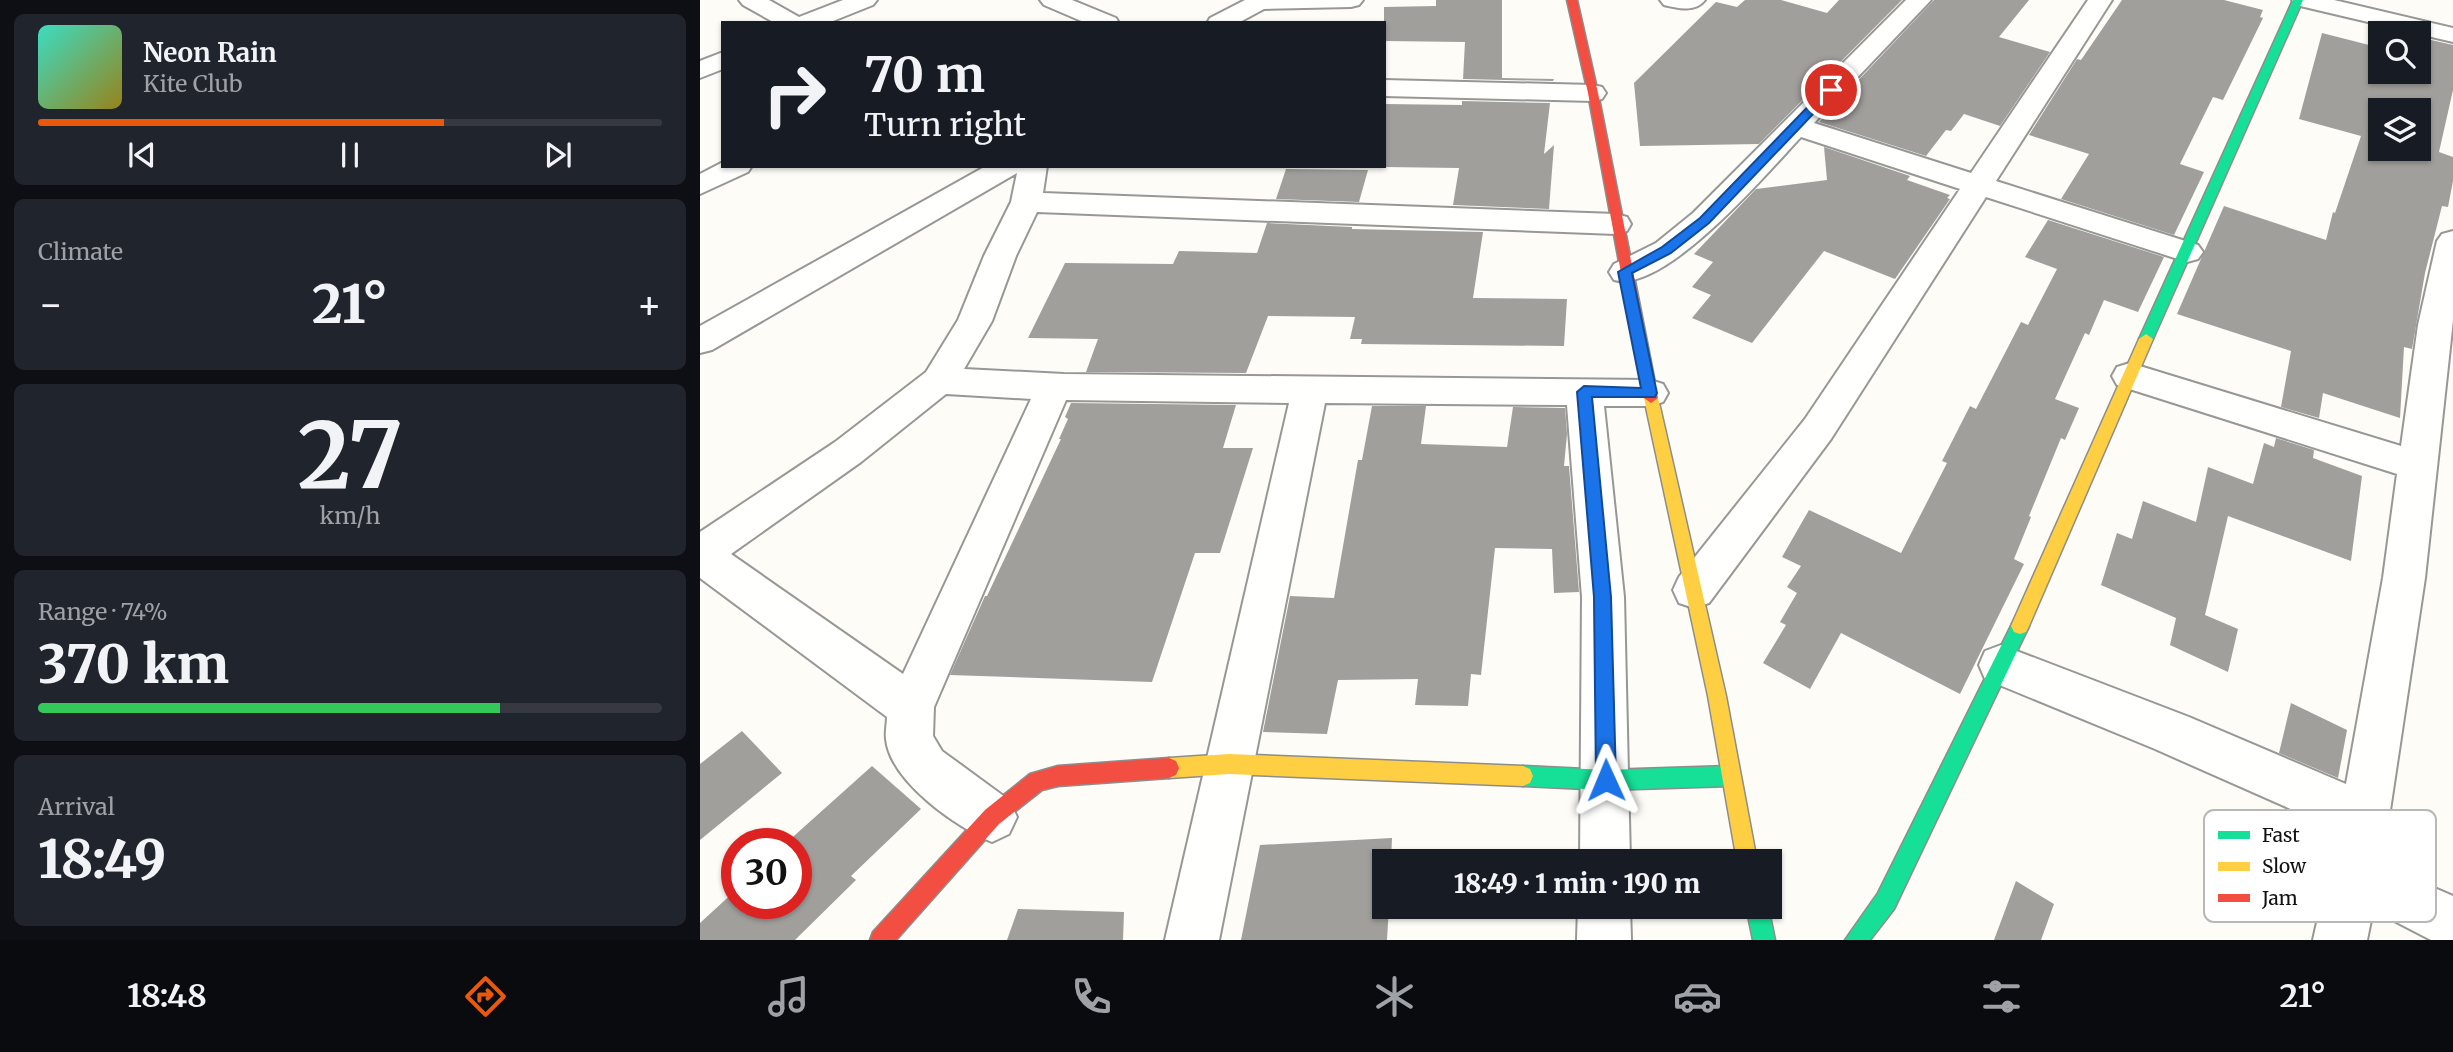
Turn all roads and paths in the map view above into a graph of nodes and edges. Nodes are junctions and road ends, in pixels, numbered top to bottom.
1 (751, 0) edge
2 (865, 0) edge
3 (1351, 0) edge
4 (1572, 0) edge
5 (1672, 0) edge
6 (1693, 0) edge
7 (1919, 0) edge
8 (2100, 0) edge
9 (2298, 0) edge
10 (2304, 0) edge
11 (2418, 0) edge
12 (1059, 1) edge
13 (1261, 1) edge
14 (789, 21) edge
15 (811, 21) edge
16 (1103, 21) edge
17 (1223, 21) edge
18 (2399, 21) edge
19 (2409, 21) edge
20 (2431, 29) edge
21 (2453, 35) edge
22 (721, 61) edge
23 (700, 70) edge
24 (1386, 88) edge
25 (1593, 93) junction
26 (1796, 126) junction
27 (734, 168) edge
28 (1004, 168) edge
29 (1033, 168) edge
30 (1978, 183) junction
31 (700, 185) edge
32 (1026, 202) junction
33 (1616, 223) junction
34 (2453, 242) edge
35 (2186, 252) junction
36 (1625, 272) junction
37 (2444, 329) edge
38 (700, 341) edge
39 (2130, 376) junction
40 (939, 381) junction
41 (1055, 385) junction
42 (1310, 389) junction
43 (1584, 392) junction
44 (1650, 393) junction
45 (2418, 466) junction
46 (700, 555) edge
47 (1694, 590) junction
48 (2001, 665) junction
49 (911, 707) junction
50 (1229, 764) junction
51 (1730, 776) junction
52 (1606, 780) junction
53 (2349, 810) edge
54 (2364, 810) edge
55 (992, 817) junction
56 (1605, 849) edge
57 (1745, 849) edge
58 (1604, 919) edge
59 (1760, 919) edge
60 (2344, 922) edge
61 (881, 940) edge
62 (1192, 940) edge
63 (1604, 940) edge
64 (1764, 940) edge
65 (1857, 940) edge
66 (2340, 940) edge

1 - 14 street
2 - 15 street
3 - 13 street
4 - 25 street
5 - 6 street
7 - 26 street
8 - 30 street
9 - 35 street
10 - 18 street
11 - 19 street
12 - 16 street
13 - 17 street
20 - 21 street
22 - 23 street
24 - 25 street
25 - 33 street
26 - 30 street
26 - 36 street
27 - 31 street
28 - 38 street
29 - 32 street
30 - 35 street
30 - 47 street
32 - 33 street
32 - 40 street
33 - 36 street
34 - 37 street
35 - 39 street
36 - 44 street
37 - 45 street
39 - 45 street
39 - 48 street
40 - 41 street
40 - 46 street
41 - 42 street
41 - 49 street
42 - 43 street
42 - 50 street
43 - 44 street
43 - 52 street
44 - 47 street
45 - 54 street
46 - 49 street
47 - 51 street
48 - 53 street
48 - 65 street
49 - 55 street
50 - 52 street
50 - 55 street
50 - 62 street
51 - 52 street
51 - 57 street
52 - 56 street
55 - 61 street
58 - 63 street
59 - 64 street
60 - 66 street

